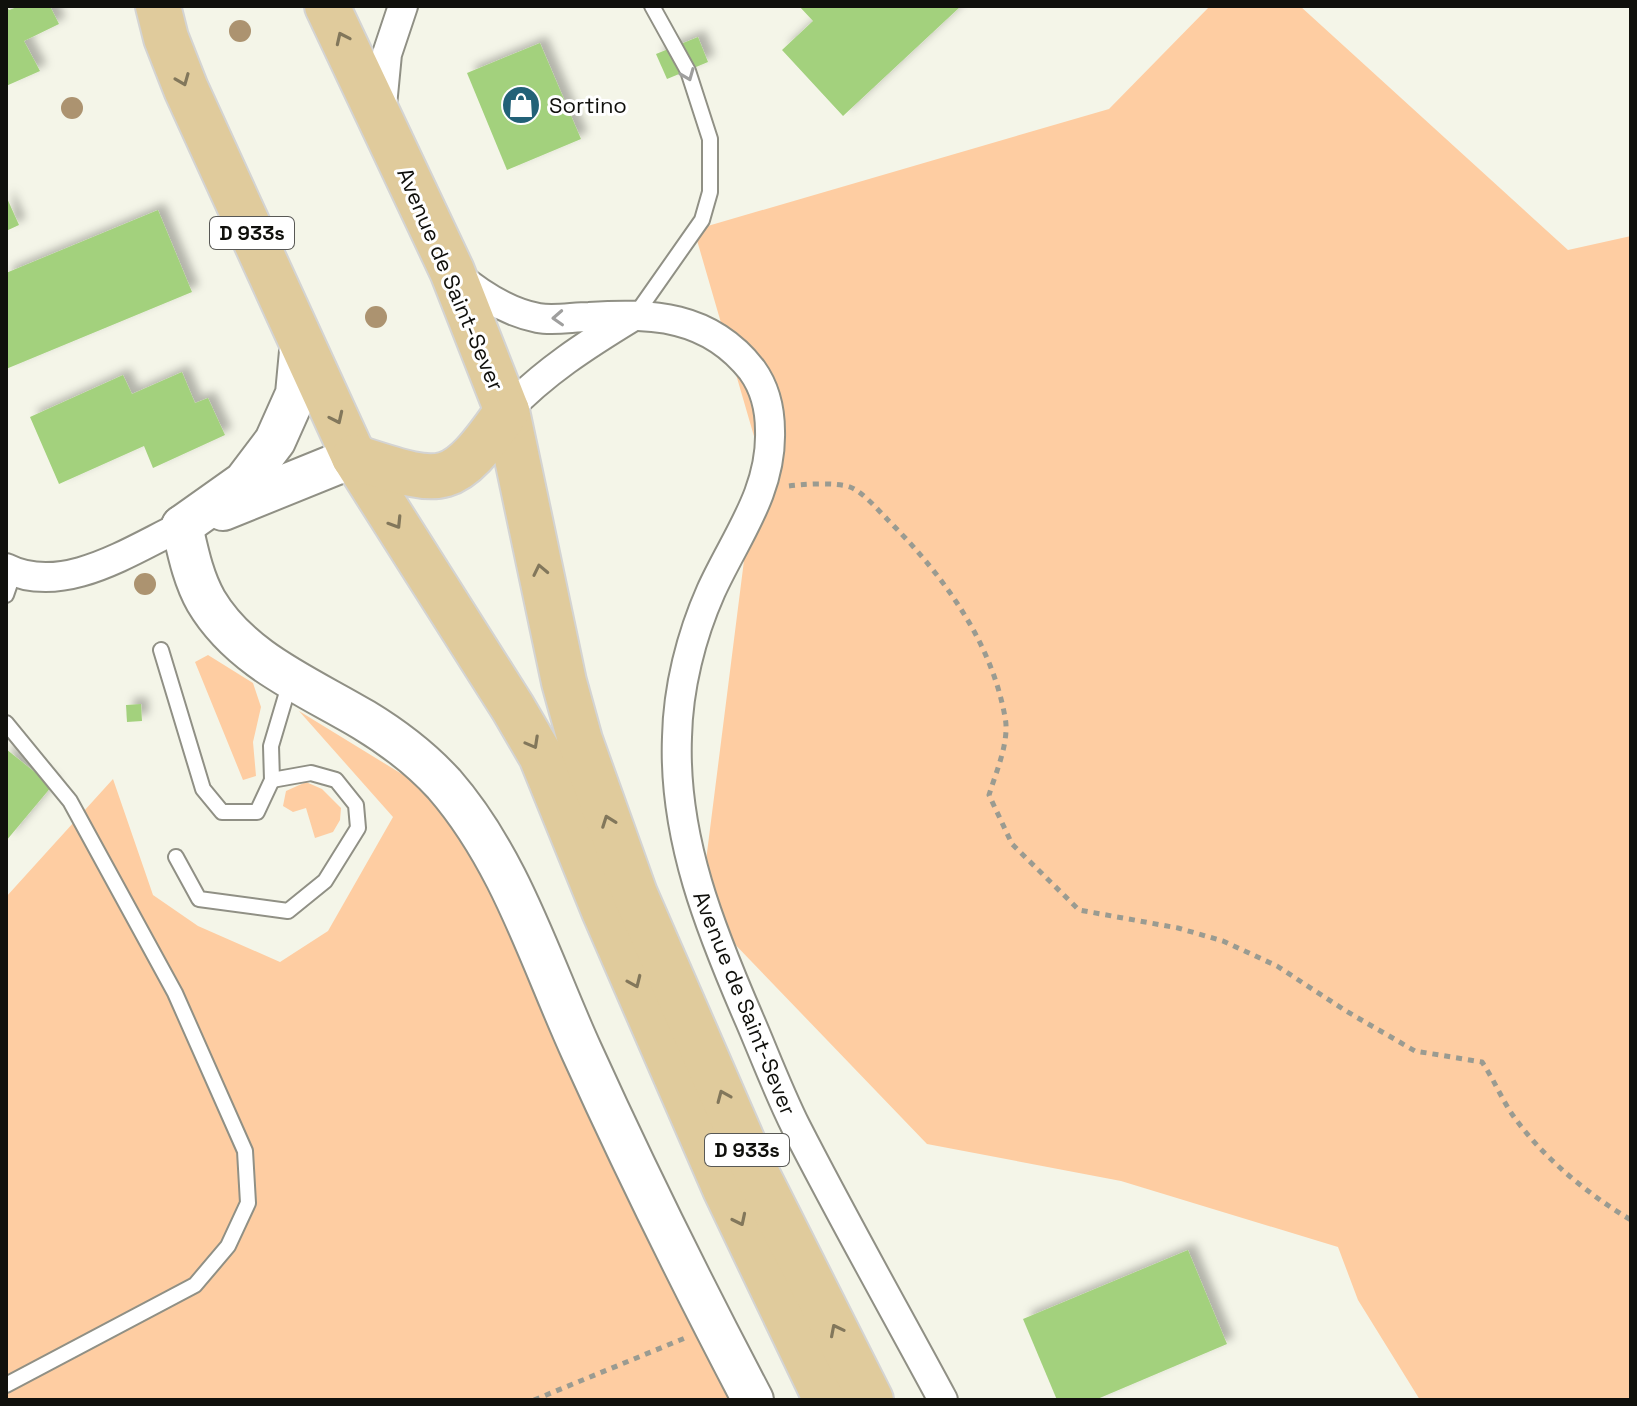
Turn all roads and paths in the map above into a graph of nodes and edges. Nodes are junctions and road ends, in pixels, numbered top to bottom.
1 (158, 6) edge
2 (327, 6) edge
3 (403, 6) edge
4 (652, 6) edge
5 (380, 120) junction
6 (452, 271) junction
7 (636, 314) junction
8 (301, 341) junction
9 (507, 411) junction
10 (771, 456) junction
11 (354, 457) junction
12 (182, 526) junction
13 (9, 579) edge
14 (161, 650) dead end
15 (291, 678) junction
16 (6, 723) edge
17 (272, 780) junction
18 (176, 857) dead end
19 (1631, 1220) edge
20 (714, 1326) junction
21 (6, 1385) edge
22 (534, 1400) edge
23 (753, 1400) edge
24 (826, 1400) edge
25 (871, 1400) edge
26 (943, 1400) edge

1 -> 8 main road, D 933s
5 -> 2 main road, Avenue de Saint-Sever / D 933s
3 - 5 street
4 -> 7 lane
5 - 6 main road, Avenue de Saint-Sever / D 933s
7 -> 6 street
6 - 9 main road, Avenue de Saint-Sever / D 933s
7 - 9 street, Avenue de Saint-Sever
7 - 10 street, Avenue de Saint-Sever
8 -> 11 main road, D 933s
8 - 12 street
9 - 11 main road
25 -> 9 main road, D 933s
10 - 19 path
10 - 26 street, Avenue de Saint-Sever
11 - 12 street
11 -> 24 main road, D 933s
12 - 13 street
12 - 15 street
14 - 17 lane
15 - 17 lane
15 - 20 street
16 - 21 lane
17 - 18 lane
20 - 22 path
20 - 23 street

